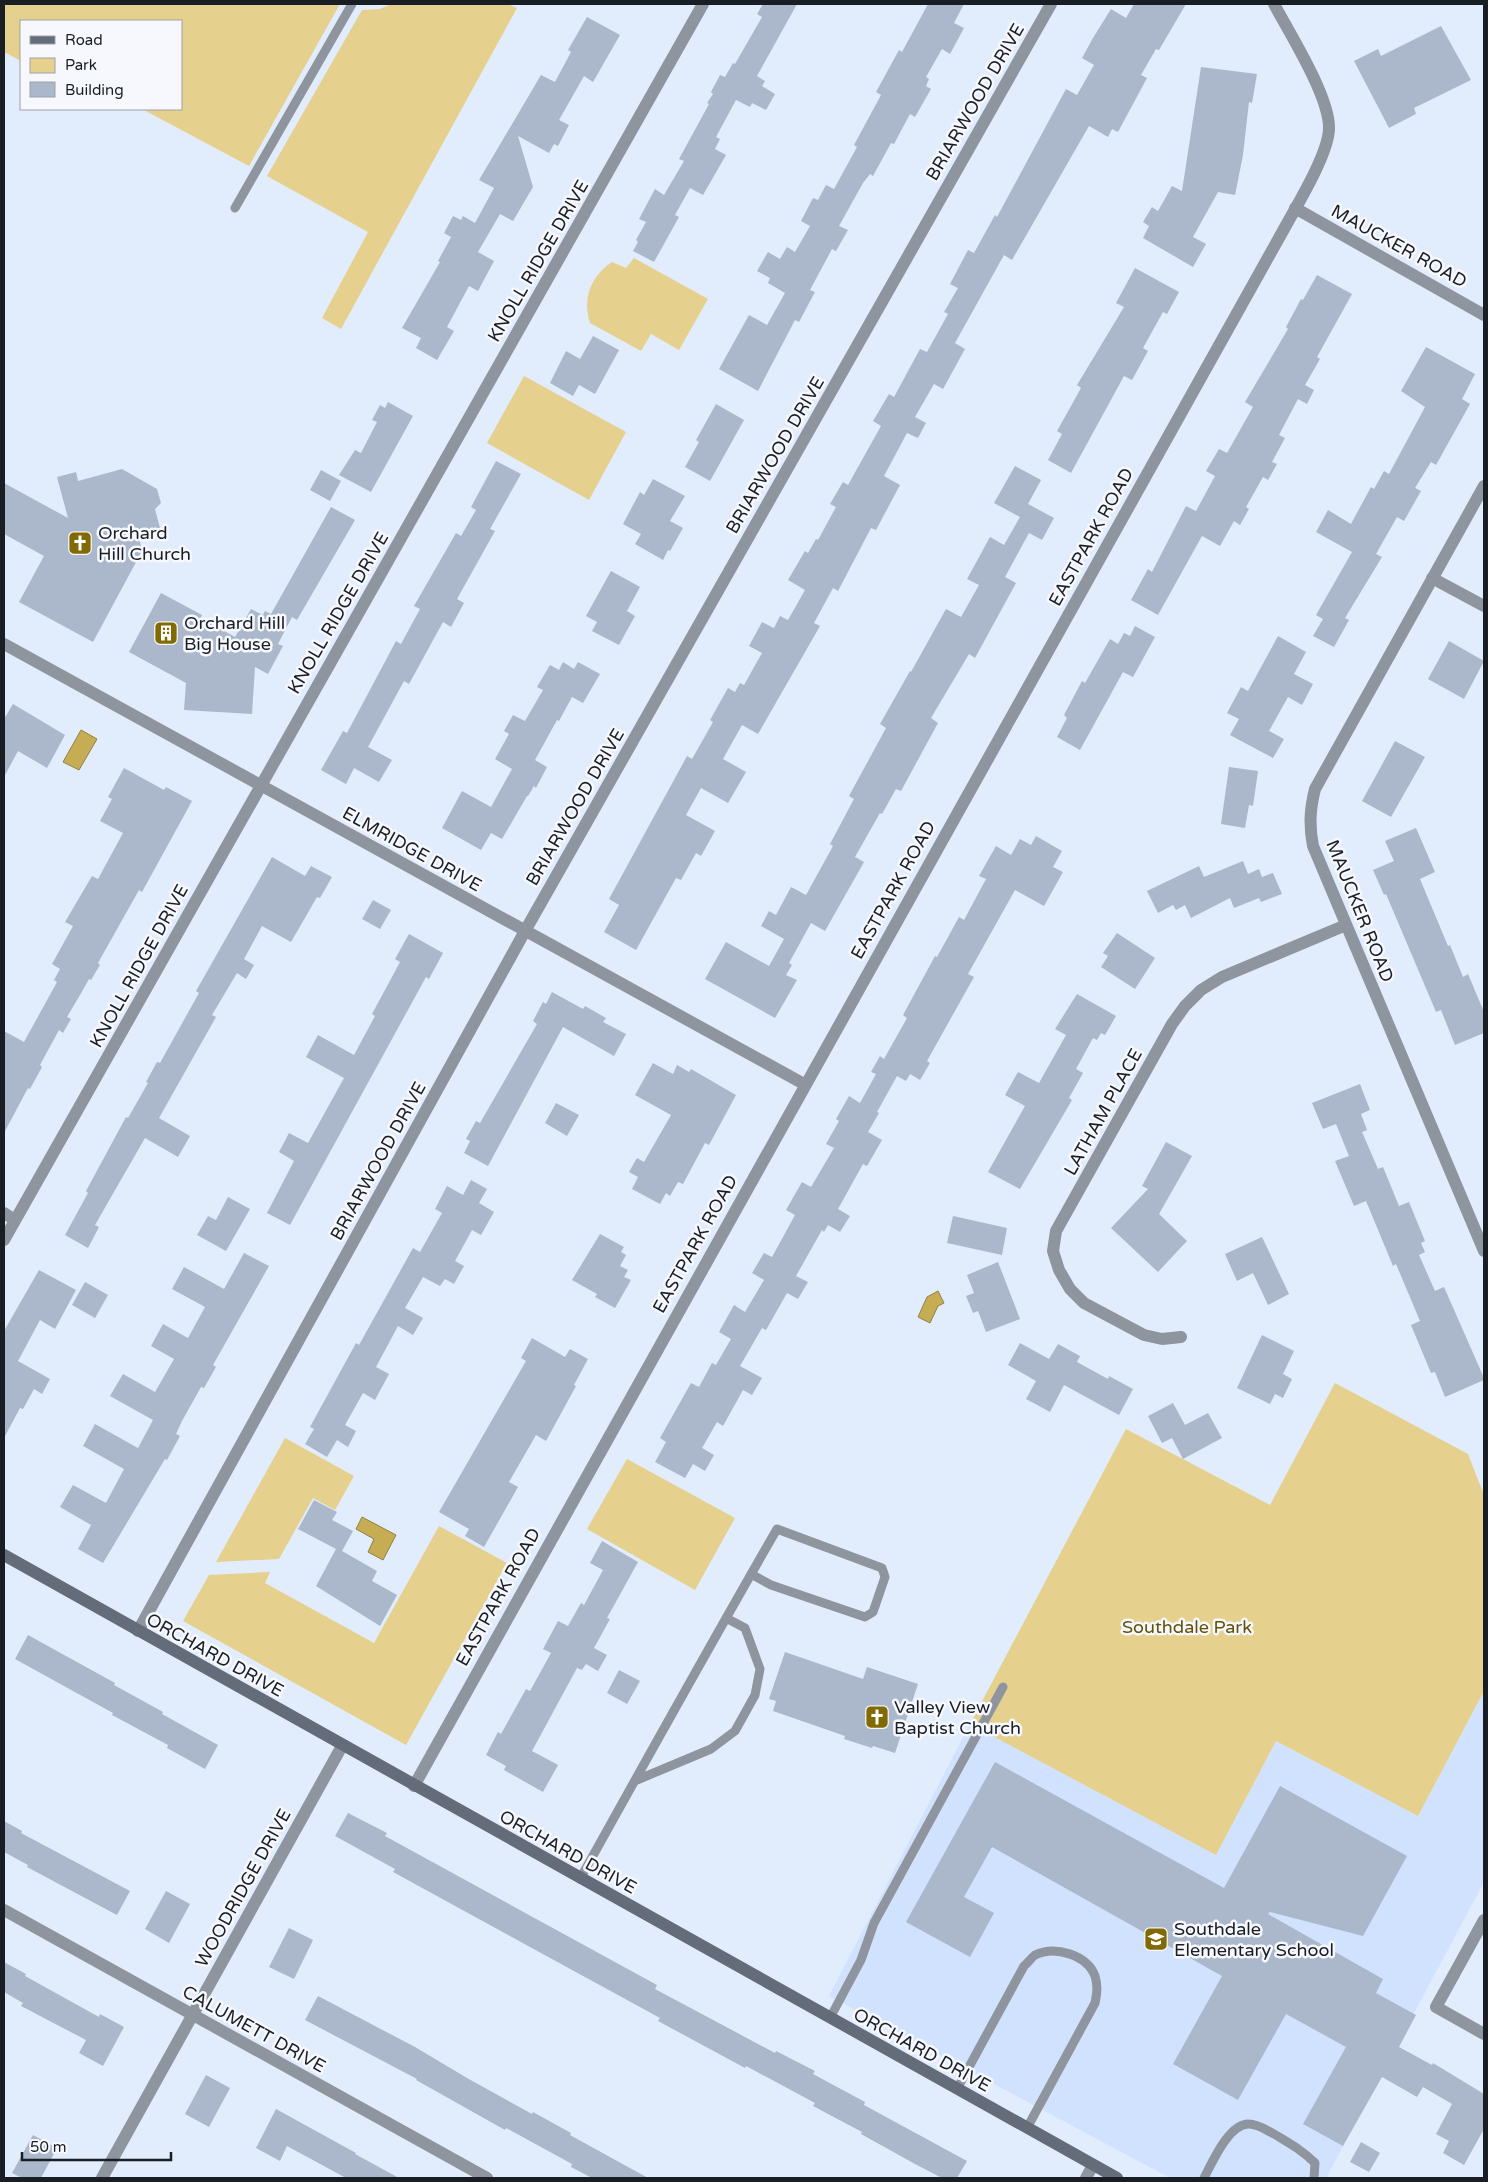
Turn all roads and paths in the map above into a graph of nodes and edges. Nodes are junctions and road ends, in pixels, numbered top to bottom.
1 (352, 4) edge
2 (703, 4) edge
3 (1051, 4) edge
4 (1274, 4) edge
5 (235, 208) dead end
6 (1295, 208) junction
7 (1484, 315) edge
8 (1484, 486) edge
9 (1432, 578) junction
10 (1484, 606) edge
11 (4, 644) edge
12 (261, 785) junction
13 (1346, 924) junction
14 (526, 931) junction
15 (804, 1084) junction
16 (4, 1213) edge
17 (15, 1220) junction
18 (4, 1240) edge
19 (1484, 1251) edge
20 (1181, 1337) dead end
21 (4, 1556) edge
22 (751, 1574) junction
23 (726, 1618) junction
24 (138, 1632) junction
25 (1003, 1687) dead end
26 (342, 1746) junction
27 (637, 1780) junction
28 (414, 1786) junction
29 (580, 1879) junction
30 (4, 1910) edge
31 (1484, 1920) edge
32 (192, 2015) junction
33 (830, 2018) junction
34 (1484, 2034) edge
35 (957, 2089) junction
36 (1027, 2128) junction
37 (1093, 2165) junction
38 (102, 2178) edge
39 (487, 2178) edge
40 (1086, 2178) edge
41 (1117, 2178) edge
42 (1204, 2178) edge
43 (1314, 2178) edge

1 - 5 lane
2 - 12 street, KNOLL RIDGE DRIVE
3 - 14 street, BRIARWOOD DRIVE
4 - 6 street, EASTPARK ROAD
6 - 7 street, MAUCKER ROAD
6 - 15 street, EASTPARK ROAD
8 - 9 street, MAUCKER ROAD
9 - 10 street
9 - 13 street, MAUCKER ROAD
11 - 12 street, ELMRIDGE DRIVE
12 - 14 street, ELMRIDGE DRIVE
12 - 17 street, KNOLL RIDGE DRIVE
13 - 19 street, MAUCKER ROAD
13 - 20 street, LATHAM PLACE
14 - 15 street, ELMRIDGE DRIVE
14 - 24 street, BRIARWOOD DRIVE
15 - 28 street, EASTPARK ROAD
16 - 17 street
17 - 18 street, KNOLL RIDGE DRIVE
21 - 24 street, ORCHARD DRIVE
22 - 22 lane
22 - 23 lane
23 - 27 lane
23 - 27 lane
24 - 26 street, ORCHARD DRIVE
25 - 33 lane
26 - 28 street, ORCHARD DRIVE
26 - 32 street, WOODRIDGE DRIVE
27 - 29 lane
28 - 29 street, ORCHARD DRIVE
29 - 33 street, ORCHARD DRIVE
30 - 32 street, CALUMETT DRIVE
31 - 34 street
32 - 38 street, WOODRIDGE DRIVE
32 - 39 street, CALUMETT DRIVE
33 - 35 street, ORCHARD DRIVE
35 - 36 street, ORCHARD DRIVE
35 - 36 lane
36 - 37 street, ORCHARD DRIVE
37 - 40 street
37 - 41 street, ORCHARD DRIVE
42 - 43 lane

